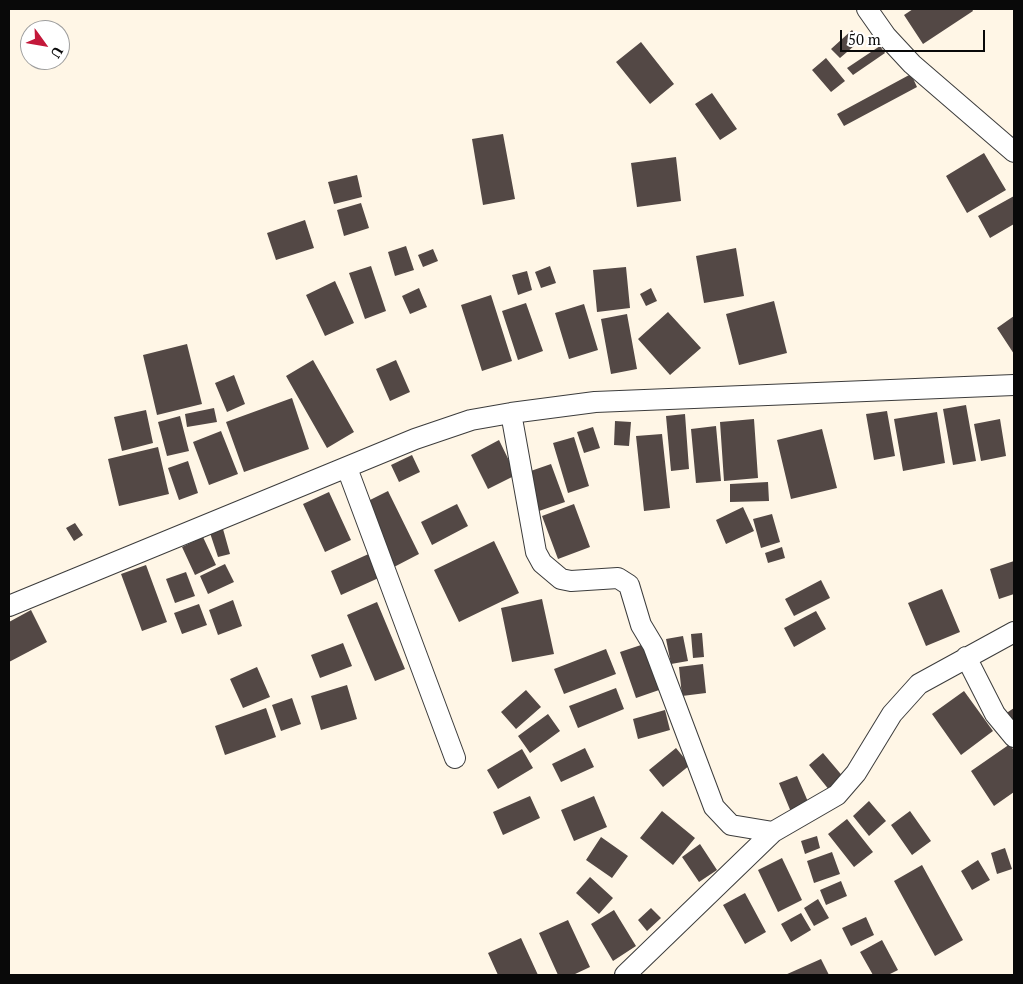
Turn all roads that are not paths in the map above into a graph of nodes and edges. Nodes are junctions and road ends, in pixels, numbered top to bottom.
1 (867, 9) edge
2 (1014, 152) edge
3 (1014, 385) edge
4 (510, 413) junction
5 (347, 468) junction
6 (9, 606) edge
7 (1014, 632) edge
8 (966, 657) junction
9 (1014, 737) edge
10 (456, 758) dead end
11 (773, 832) junction
12 (625, 975) edge

1 - 2 street
3 - 4 street
4 - 5 street
4 - 11 street
5 - 6 street
5 - 10 street
7 - 8 street
8 - 9 street
8 - 11 street
11 - 12 street

